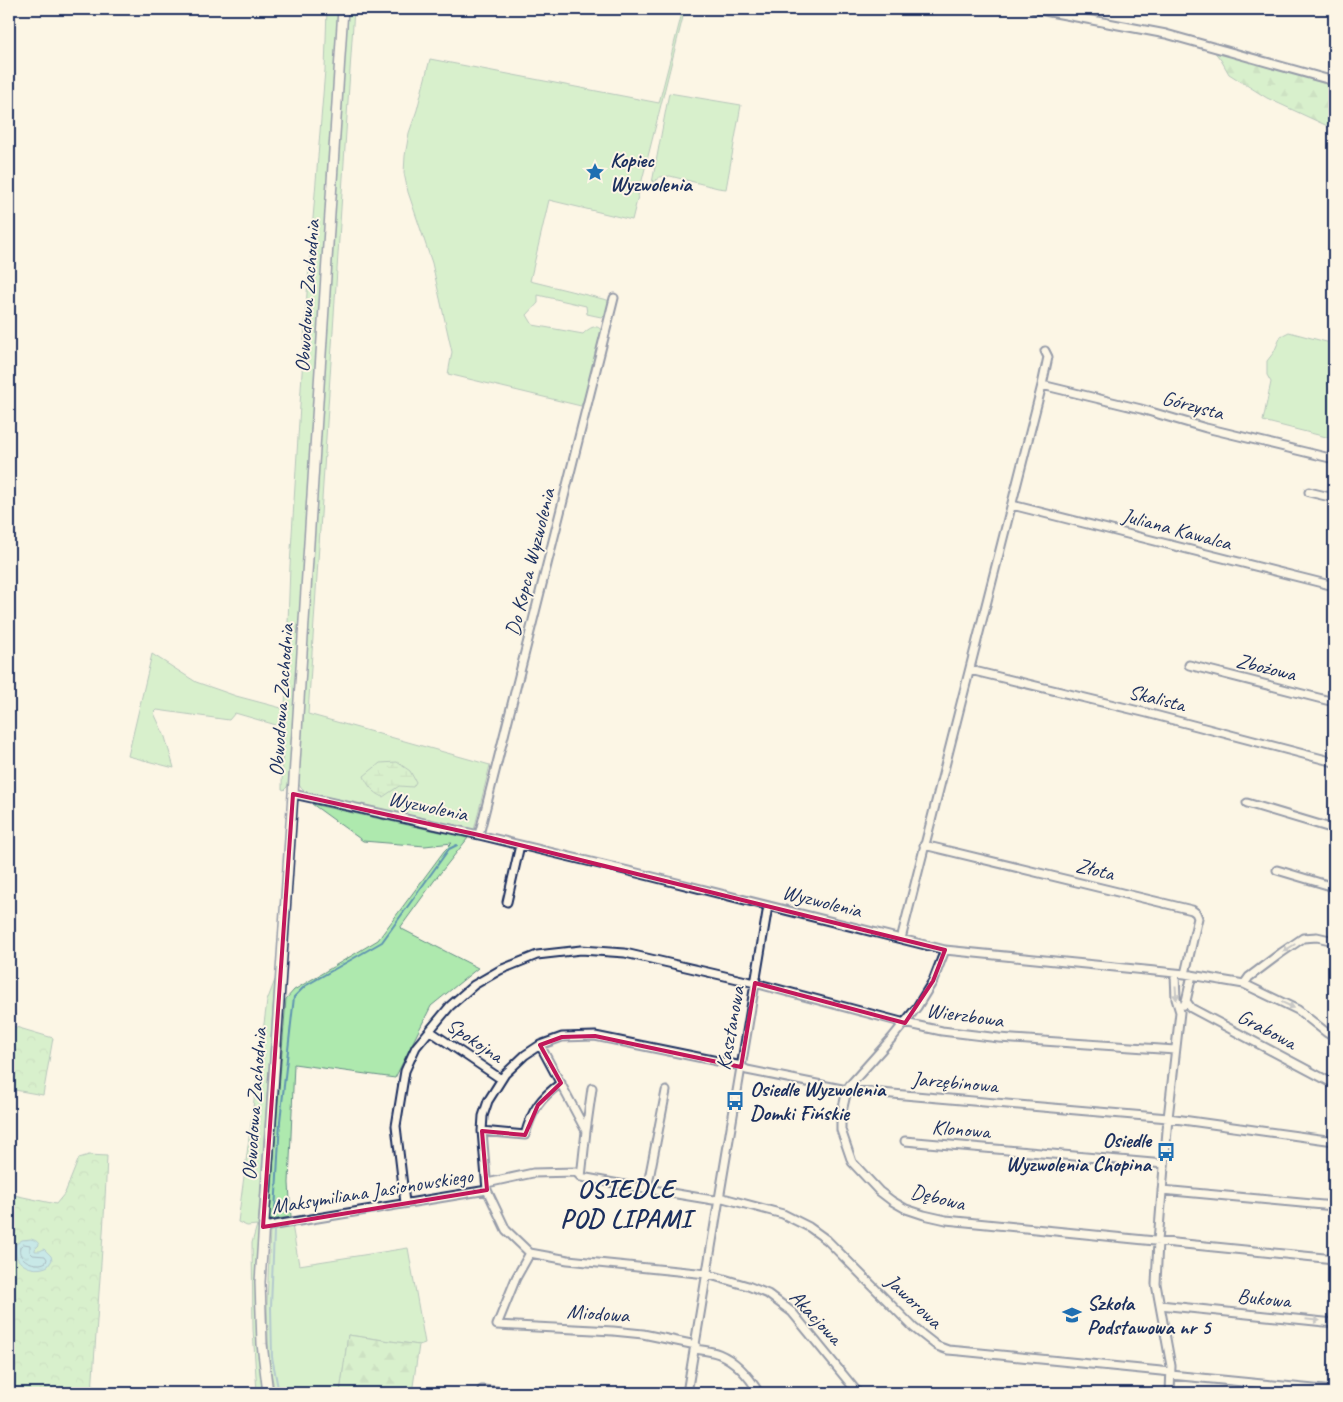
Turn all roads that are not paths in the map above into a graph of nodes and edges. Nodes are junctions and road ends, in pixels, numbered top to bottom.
1 (343, 9) edge
2 (1034, 9) edge
3 (1334, 80) edge
4 (614, 298) dead end
5 (1045, 351) dead end
6 (1042, 385) junction
7 (1334, 460) edge
8 (1309, 492) dead end
9 (1334, 498) edge
10 (1012, 505) junction
11 (1334, 586) edge
12 (1190, 665) dead end
13 (970, 670) junction
14 (1334, 702) edge
15 (1334, 762) edge
16 (293, 794) junction
17 (1247, 803) dead end
18 (1334, 829) edge
19 (479, 835) junction
20 (520, 845) junction
21 (924, 845) junction
22 (1277, 870) dead end
23 (1334, 887) edge
24 (507, 902) dead end
25 (768, 906) junction
26 (901, 939) junction
27 (1334, 941) edge
28 (945, 950) junction
29 (1175, 974) junction
30 (1189, 975) junction
31 (755, 983) junction
32 (1244, 984) junction
33 (1186, 1002) junction
34 (1180, 1012) junction
35 (905, 1023) junction
36 (430, 1031) junction
37 (1334, 1037) edge
38 (540, 1045) junction
39 (1175, 1050) junction
40 (741, 1067) junction
41 (502, 1079) junction
42 (561, 1083) junction
43 (1334, 1084) edge
44 (592, 1088) dead end
45 (847, 1090) junction
46 (666, 1091) dead end
47 (1168, 1118) junction
48 (482, 1131) junction
49 (586, 1131) junction
50 (905, 1141) dead end
51 (1334, 1141) edge
52 (1164, 1164) junction
53 (581, 1177) junction
54 (487, 1186) junction
55 (648, 1189) junction
56 (1162, 1190) junction
57 (719, 1199) junction
58 (406, 1204) junction
59 (1334, 1206) edge
60 (264, 1227) junction
61 (1158, 1241) junction
62 (530, 1253) junction
63 (1334, 1259) edge
64 (707, 1274) junction
65 (1160, 1305) junction
66 (1334, 1323) edge
67 (695, 1347) junction
68 (1171, 1374) junction
69 (482, 1390) dead end
70 (1334, 1391) edge
71 (268, 1393) edge
72 (519, 1393) edge
73 (688, 1393) edge
74 (760, 1393) edge
75 (858, 1393) edge
76 (1170, 1393) edge

1 - 16 main road, Obwodowa Zachodnia
2 - 3 street
4 - 19 street, Do Kopca Wyzwolenia
5 - 6 street
6 - 7 street, Górzysta
6 - 10 street
8 - 9 street
10 - 11 street, Juliana Kawalca
10 - 13 street
12 - 14 street, Zbożowa
13 - 15 street, Skalista
13 - 21 street
16 - 19 street, Wyzwolenia
16 - 60 main road, Obwodowa Zachodnia
17 - 18 street
19 - 20 street, Wyzwolenia
20 - 24 street
20 - 25 street, Wyzwolenia
21 - 26 street
21 - 30 street, Złota
22 - 23 street
25 - 26 street, Wyzwolenia
25 - 31 street, Kasztanowa
26 - 28 street, Wyzwolenia
27 -> 32 street
28 - 29 street, Wyzwolenia
28 - 35 street, Dębowa
29 - 30 street, Wyzwolenia
29 -> 34 street
30 - 32 street, Wyzwolenia
30 - 33 street, Złota
31 - 35 street, Wierzbowa
31 - 36 street, Wierzbowa
31 - 40 street, Kasztanowa
32 -> 37 street, Wyzwolenia
33 - 34 street, Złota
33 - 43 street, Grabowa
34 - 39 street
35 - 39 street, Wierzbowa
35 - 45 street, Dębowa
36 - 41 street, Spokojna
36 - 58 street, Wierzbowa
38 - 40 street, Jarzębinowa
38 - 41 street, Jarzębinowa
38 - 42 street
39 - 47 street
40 - 45 street, Jarzębinowa
40 - 57 street, Kasztanowa
41 - 48 street, Jarzębinowa
42 - 48 street
42 - 49 street
44 - 49 street
45 - 47 street, Jarzębinowa
45 - 61 street, Dębowa
46 - 55 street
47 - 51 street, Jarzębinowa
47 - 52 street
48 - 54 street, Jarzębinowa
49 - 53 street
50 - 52 street, Klonowa
52 - 56 street
53 - 54 street, Maksymiliana Jasionowskiego
53 - 55 street, Jaworowa
54 - 58 street, Maksymiliana Jasionowskiego
54 - 62 street
55 - 57 street, Jaworowa
56 - 59 street
56 - 61 street
57 - 64 street, Kasztanowa
57 - 68 street, Jaworowa
58 - 60 street, Maksymiliana Jasionowskiego
60 - 71 main road, Obwodowa Zachodnia
61 - 63 street, Dębowa
61 - 65 street
62 - 64 street, Akacjowa
62 - 67 street, Miodowa
64 - 67 street, Kasztanowa
64 - 75 street, Akacjowa
65 -> 66 street, Bukowa
65 - 68 street
67 - 73 street, Kasztanowa
67 - 74 street, Miodowa
68 - 70 street, Jaworowa
68 - 76 street
69 - 72 street

